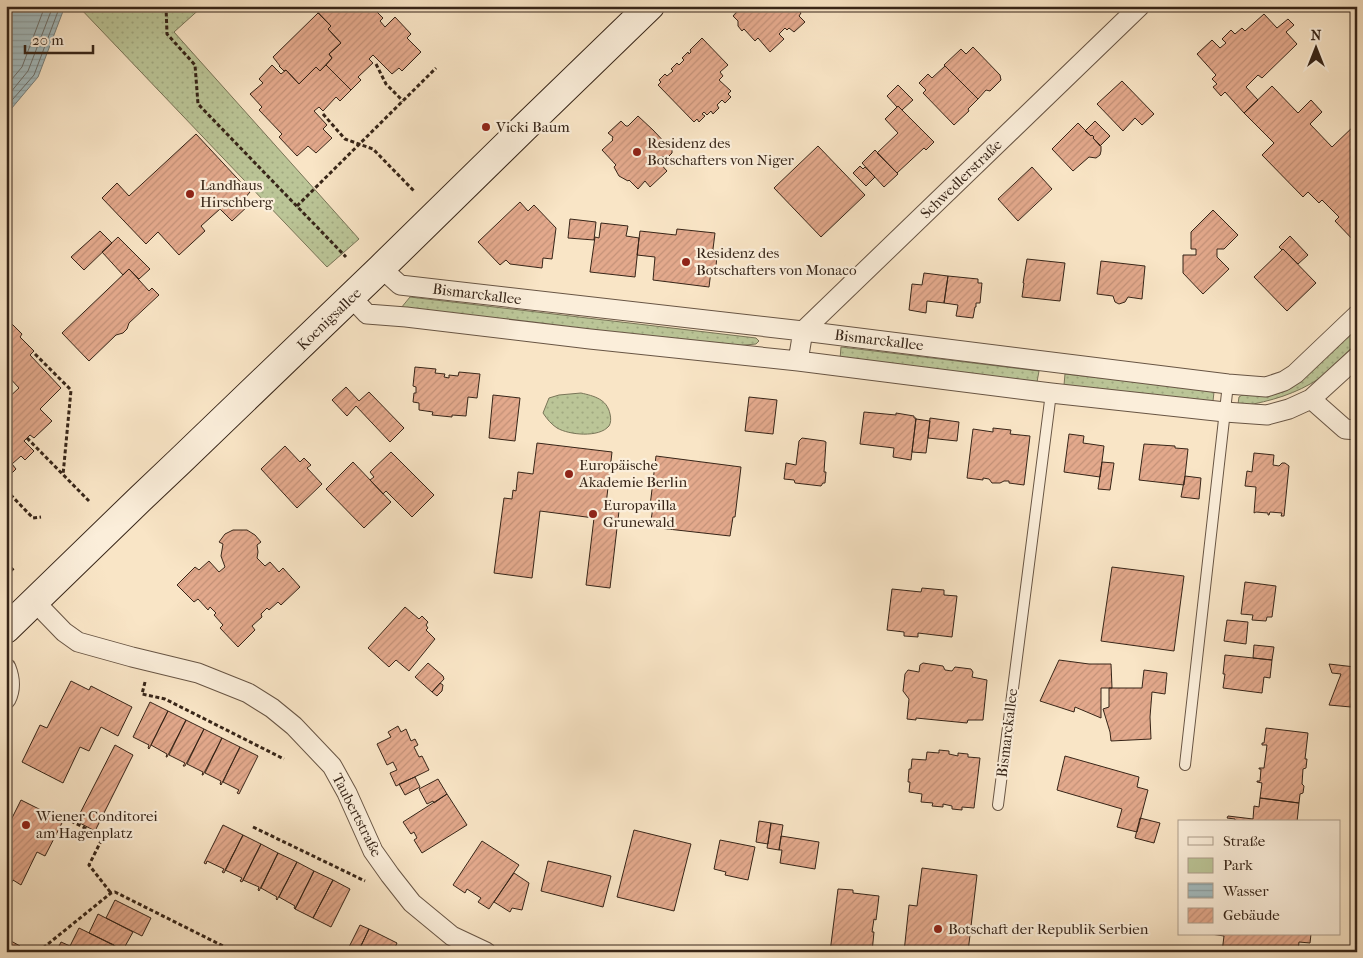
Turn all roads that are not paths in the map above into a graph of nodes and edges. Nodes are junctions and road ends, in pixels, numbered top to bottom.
1 (650, 6) edge
2 (1140, 6) edge
3 (381, 268) junction
4 (351, 297) junction
5 (1357, 315) edge
6 (803, 331) junction
7 (1357, 357) edge
8 (798, 361) junction
9 (1228, 384) junction
10 (1051, 392) junction
11 (1311, 399) junction
12 (1225, 412) junction
13 (1357, 430) edge
14 (35, 602) junction
15 (6, 629) edge
16 (6, 668) edge
17 (6, 699) edge
18 (1185, 764) dead end
19 (998, 805) dead end
20 (486, 952) edge

1 - 3 main road, Koenigsallee
2 - 6 street, Schwedlerstraße
3 - 4 main road, Koenigsallee
3 - 6 street, Bismarckallee
4 - 8 street, Bismarckallee
4 - 14 main road, Koenigsallee
5 - 9 street, Bismarckallee
6 - 8 street
6 - 9 street, Bismarckallee
7 - 11 street, Bismarckallee
8 - 10 street, Bismarckallee
9 - 12 lane
10 - 12 street, Bismarckallee
10 - 19 lane, Bismarckallee
11 - 12 street, Bismarckallee
11 - 13 street
12 - 18 lane
14 - 15 main road, Koenigsallee
14 - 20 street, Taubertstraße
16 - 17 street

